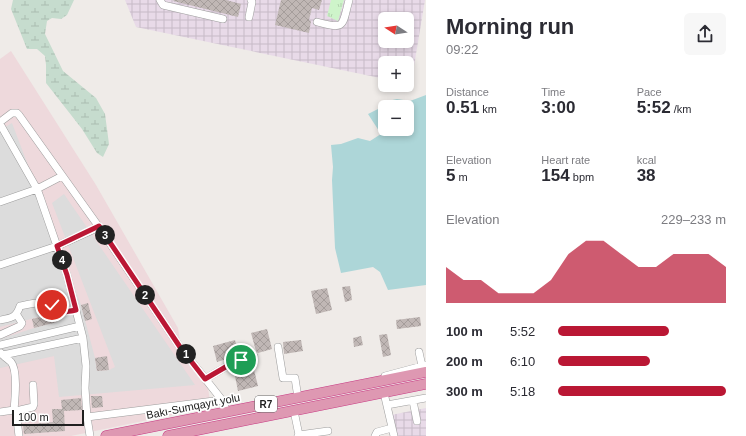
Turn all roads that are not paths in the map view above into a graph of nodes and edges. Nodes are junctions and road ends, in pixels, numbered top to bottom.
1 (160, 0) edge
2 (251, 0) edge
3 (349, 0) edge
4 (249, 17) dead end
5 (223, 19) dead end
6 (317, 22) dead end
7 (0, 123) edge
8 (62, 176) junction
9 (37, 188) junction
10 (0, 202) edge
11 (99, 226) junction
12 (57, 246) junction
13 (0, 265) edge
14 (76, 310) junction
15 (17, 315) junction
16 (0, 320) edge
17 (80, 326) junction
18 (0, 335) edge
19 (83, 338) junction
20 (0, 345) edge
21 (278, 347) dead end
22 (419, 352) dead end
23 (1, 354) edge
24 (254, 356) dead end
25 (425, 368) edge
26 (205, 379) junction
27 (426, 384) edge
28 (33, 385) dead end
29 (384, 393) junction
30 (298, 398) junction
31 (426, 398) edge
32 (222, 400) junction
33 (413, 400) junction
34 (387, 405) junction
35 (15, 411) junction
36 (294, 411) junction
37 (0, 412) edge
38 (227, 412) junction
39 (87, 417) junction
40 (417, 420) dead end
41 (392, 428) junction
42 (328, 431) dead end
43 (299, 435) edge
44 (19, 436) edge
45 (90, 436) edge
46 (106, 436) edge
47 (168, 436) edge
48 (375, 436) edge
49 (394, 436) edge

1 - 5 lane
2 - 4 lane
3 - 6 lane
7 - 8 lane
7 - 9 lane
8 - 9 lane
8 - 11 lane
9 - 10 lane
9 - 12 lane
11 - 12 lane
11 - 26 lane
12 - 13 lane
12 - 14 lane
14 - 15 lane
14 - 17 lane
15 - 16 lane
15 - 18 lane
17 - 19 lane
17 - 20 lane
19 - 23 lane
19 - 39 lane
21 - 30 lane
22 - 25 lane
23 - 35 lane
24 - 26 lane
25 - 30 highway, Bakı-Sumqayıt yolu / R7
26 - 32 lane
27 - 29 highway, R7
28 - 35 lane
29 - 34 lane
29 - 36 highway, R7
30 - 38 highway, Bakı-Sumqayıt yolu / R7
31 - 33 lane
32 - 38 lane
32 - 39 lane
33 - 34 lane
33 - 40 lane
34 - 41 lane
35 - 37 lane
35 - 44 lane
36 - 43 lane
36 - 47 highway, R7
38 - 46 highway, Bakı-Sumqayıt yolu / R7
39 - 45 lane
41 - 48 lane
41 - 49 lane
42 - 43 lane

